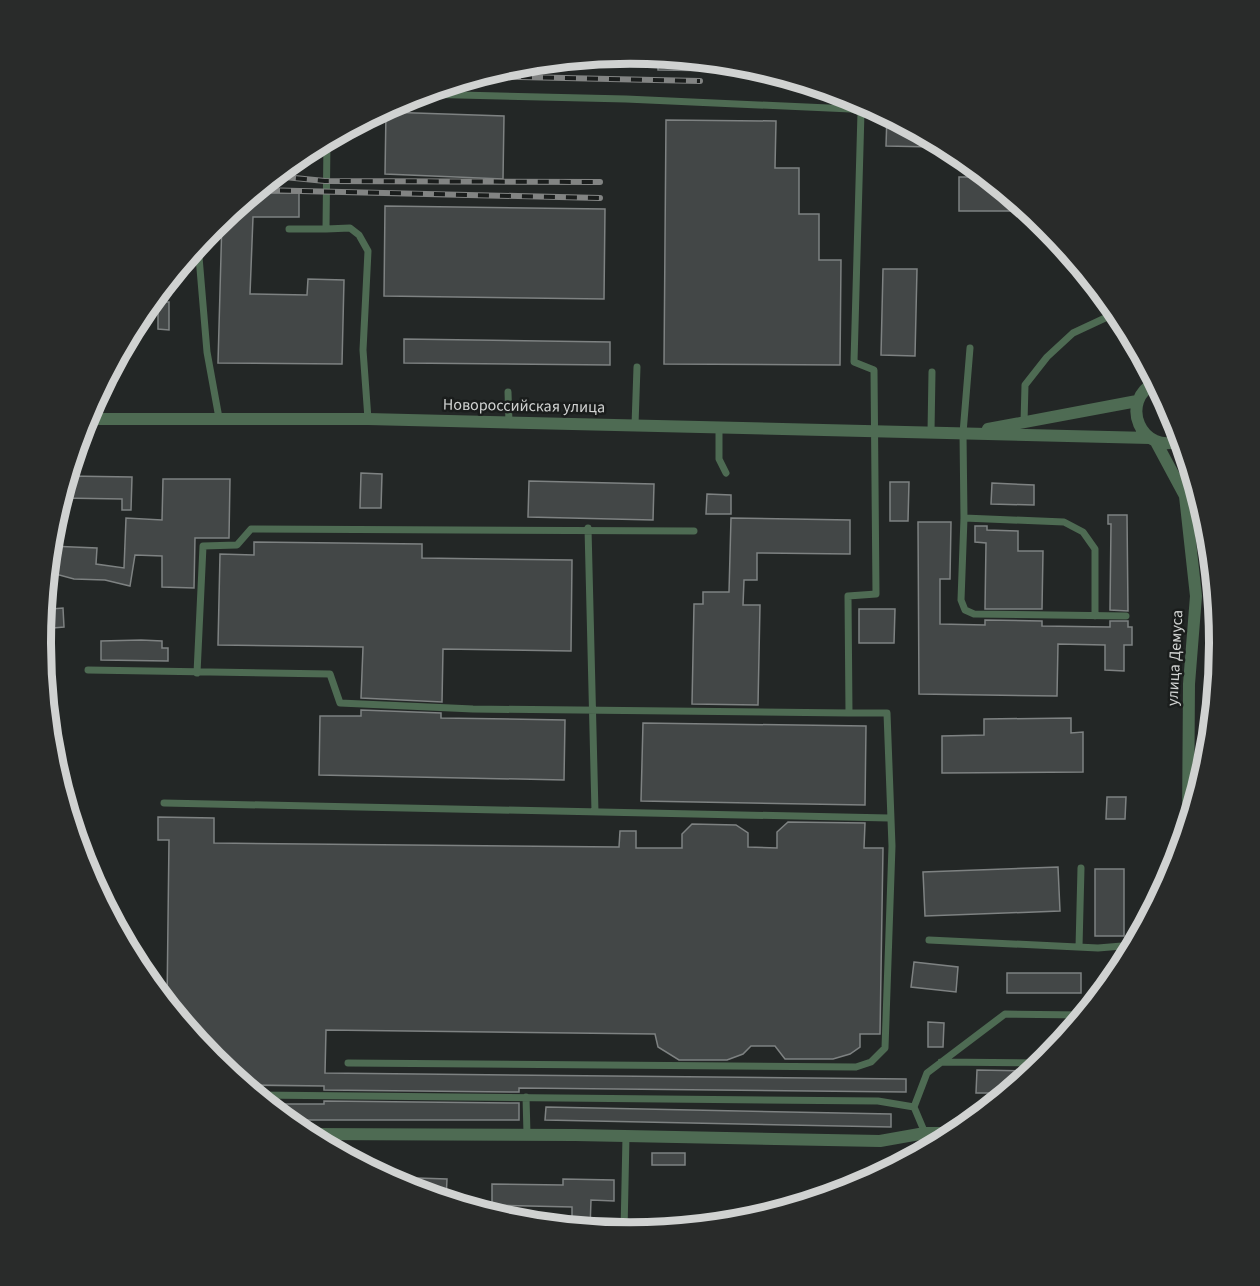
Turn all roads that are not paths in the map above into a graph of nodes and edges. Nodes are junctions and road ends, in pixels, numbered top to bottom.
1 (445, 95) edge
2 (860, 112) edge
3 (861, 112) edge
4 (327, 151) edge
5 (289, 229) dead end
6 (326, 229) junction
7 (199, 257) edge
8 (1108, 317) edge
9 (970, 348) dead end
10 (637, 367) dead end
11 (932, 372) dead end
12 (1149, 387) edge
13 (508, 392) dead end
14 (1137, 401) junction
15 (219, 418) junction
16 (96, 419) edge
17 (368, 419) junction
18 (509, 423) junction
19 (1024, 423) junction
20 (635, 425) junction
21 (719, 427) junction
22 (874, 431) junction
23 (931, 432) junction
24 (963, 433) junction
25 (1153, 440) junction
26 (1173, 442) edge
27 (726, 473) dead end
28 (1186, 485) edge
29 (1185, 496) junction
30 (964, 518) junction
31 (588, 528) junction
32 (694, 531) dead end
33 (1095, 615) junction
34 (1126, 616) dead end
35 (88, 670) dead end
36 (196, 673) junction
37 (593, 709) junction
38 (849, 712) junction
39 (1188, 796) edge
40 (164, 803) dead end
41 (595, 812) junction
42 (889, 818) junction
43 (1081, 868) dead end
44 (929, 940) dead end
45 (1123, 945) edge
46 (1079, 947) junction
47 (1073, 1015) edge
48 (941, 1062) junction
49 (348, 1063) dead end
50 (1028, 1063) edge
51 (269, 1095) edge
52 (526, 1097) junction
53 (914, 1107) junction
54 (925, 1133) junction
55 (938, 1133) edge
56 (324, 1134) edge
57 (527, 1134) junction
58 (626, 1136) junction
59 (624, 1222) edge

1 - 2 lane
3 - 22 lane
4 - 6 lane
5 - 6 lane
6 - 17 lane
7 - 15 lane
8 - 19 lane
9 - 24 lane
10 - 20 lane
11 - 23 lane
12 - 14 street
13 - 18 lane
14 - 19 street
14 - 25 street
15 - 16 street, Новороссийская улица
15 - 17 street, Новороссийская улица
17 - 18 street, Новороссийская улица
18 - 20 street, Новороссийская улица
19 - 24 street
20 - 21 street, Новороссийская улица
21 - 22 street, Новороссийская улица
21 - 27 lane
22 - 23 street, Новороссийская улица
22 - 38 lane
23 - 24 street, Новороссийская улица
24 - 25 street
24 - 30 lane
25 - 26 street
25 - 29 street
28 - 29 street
29 - 39 street, улица Демуса
30 - 33 lane
30 - 33 lane
31 - 32 lane
31 - 36 lane
31 - 37 lane
33 - 34 lane
35 - 36 lane
36 - 37 lane
37 - 38 lane
37 - 41 lane
38 - 42 lane
40 - 41 lane
41 - 42 lane
42 - 49 lane
43 - 46 lane
44 - 46 lane
45 - 46 lane
47 - 48 lane
48 - 50 lane
48 - 53 lane
51 - 52 lane
52 - 53 lane
52 - 57 lane
53 - 54 lane
54 - 55 street
54 - 58 street
56 - 57 street
57 - 58 street
58 - 59 lane

